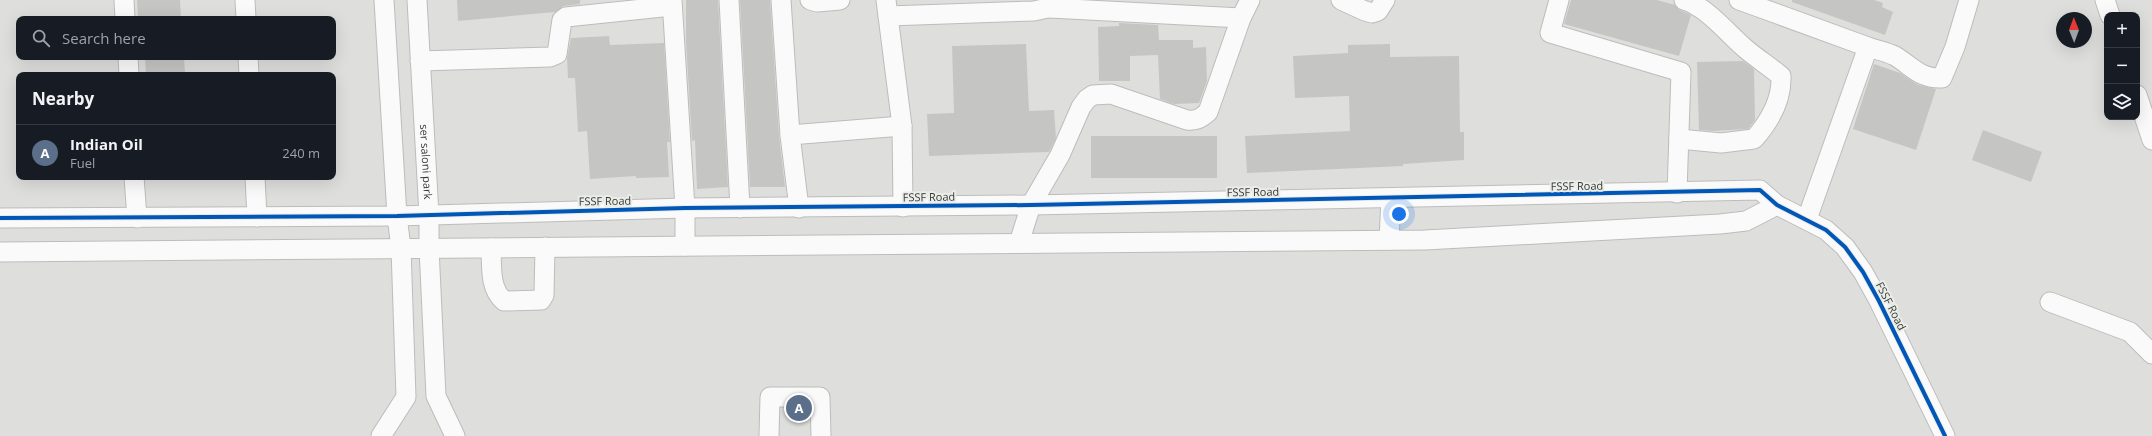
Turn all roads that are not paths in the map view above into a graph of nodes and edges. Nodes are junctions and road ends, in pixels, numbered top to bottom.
1 (124, 0) edge
2 (245, 0) edge
3 (384, 0) edge
4 (417, 0) edge
5 (729, 0) edge
6 (781, 0) edge
7 (810, 0) edge
8 (840, 0) edge
9 (1070, 0) edge
10 (1250, 0) edge
11 (1341, 0) edge
12 (1385, 0) edge
13 (1559, 0) edge
14 (1684, 0) edge
15 (1739, 0) edge
16 (1969, 0) edge
17 (2105, 0) edge
18 (672, 3) edge
19 (989, 7) edge
20 (887, 8) edge
21 (1050, 8) junction
22 (2109, 12) edge
23 (126, 16) edge
24 (246, 16) edge
25 (1241, 18) junction
26 (1868, 47) junction
27 (128, 60) edge
28 (248, 60) edge
29 (420, 61) junction
30 (129, 72) edge
31 (249, 72) edge
32 (2140, 104) edge
33 (902, 126) junction
34 (790, 134) junction
35 (1679, 139) junction
36 (2152, 140) edge
37 (134, 180) edge
38 (255, 180) edge
39 (1677, 193) junction
40 (1391, 198) junction
41 (1031, 205) junction
42 (1777, 205) junction
43 (903, 207) junction
44 (685, 208) junction
45 (740, 208) junction
46 (799, 208) junction
47 (429, 215) junction
48 (397, 216) junction
49 (257, 217) junction
50 (0, 218) edge
51 (137, 218) junction
52 (1807, 219) junction
53 (1389, 240) junction
54 (1019, 243) junction
55 (685, 246) junction
56 (545, 247) junction
57 (401, 248) junction
58 (429, 248) junction
59 (491, 248) junction
60 (0, 252) edge
61 (2050, 302) dead end
62 (2152, 354) edge
63 (381, 436) edge
64 (455, 436) edge
65 (769, 436) edge
66 (821, 436) edge
67 (1945, 436) edge

1 - 23 street
2 - 24 street
3 - 48 street
4 - 29 street, ser saloni park
5 - 45 street
6 - 34 street
7 - 8 street
9 - 21 street
10 - 25 street
11 - 12 street
13 - 35 street
14 - 35 street
15 - 26 street
16 - 26 street
17 - 22 street
18 - 29 street
18 - 44 street
19 - 20 street
19 - 21 street
20 - 33 street
21 - 25 street
25 - 41 street
26 - 52 street
27 - 30 street
28 - 31 street
29 - 47 street, ser saloni park
32 - 36 street
33 - 34 street
33 - 43 street
34 - 46 street
35 - 39 street
37 - 51 street
38 - 49 street
39 - 40 street, FSSF Road
39 - 42 street, FSSF Road
40 - 41 street, FSSF Road
40 - 53 street
41 - 43 street, FSSF Road
41 - 54 street
42 - 52 street, FSSF Road
42 - 53 street
43 - 46 street, FSSF Road
44 - 45 street, FSSF Road
44 - 47 street, FSSF Road
44 - 55 street
45 - 46 street, FSSF Road
47 - 48 street, FSSF Road
47 - 58 street, ser saloni park
48 - 49 street, FSSF Road
48 - 57 street
49 - 51 street, FSSF Road
50 - 51 street, FSSF Road
52 - 67 street, FSSF Road
53 - 54 street
54 - 55 street
55 - 56 street
56 - 59 street
56 - 59 street
57 - 58 street
57 - 60 street
57 - 63 street
58 - 59 street
58 - 64 street, ser saloni park
61 - 62 street
65 - 66 street

